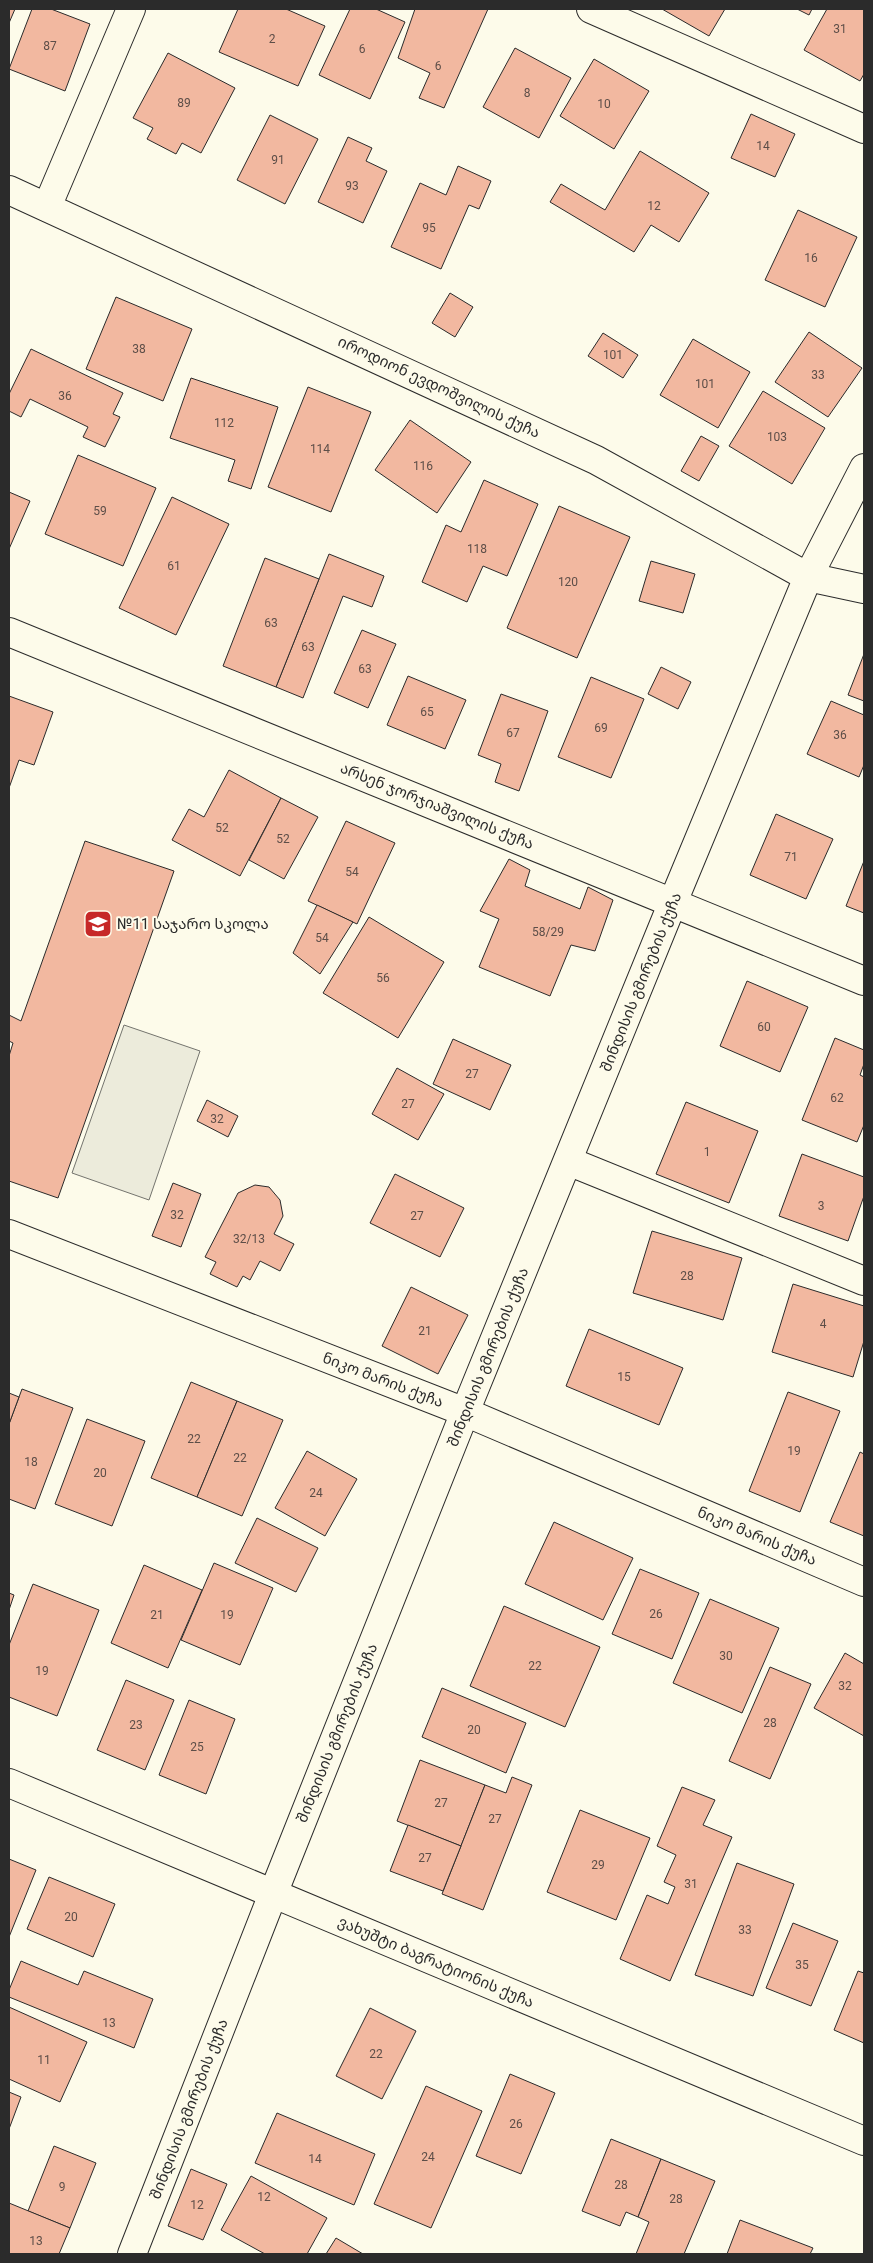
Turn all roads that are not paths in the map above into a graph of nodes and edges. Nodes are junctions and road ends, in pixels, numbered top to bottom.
1 (131, 9) edge
2 (591, 9) edge
3 (864, 129) edge
4 (9, 192) edge
5 (48, 207) junction
6 (864, 468) edge
7 (808, 576) junction
8 (864, 589) edge
9 (9, 632) edge
10 (673, 902) junction
11 (864, 981) edge
12 (568, 1161) junction
13 (9, 1234) edge
14 (864, 1281) edge
15 (465, 1412) junction
16 (864, 1582) edge
17 (9, 1783) edge
18 (273, 1894) junction
19 (864, 2141) edge
20 (132, 2254) edge

1 - 5 street
2 - 3 street
4 - 5 street, იროდიონ ევდოშვილის ქუჩა
5 - 7 street, იროდიონ ევდოშვილის ქუჩა
6 - 7 street, შინდისის გმირების ქუჩა
7 - 8 street, იროდიონ ევდოშვილის ქუჩა
7 - 10 street, შინდისის გმირების ქუჩა
9 - 10 street, არსენ ჯორჯიაშვილის ქუჩა
10 - 11 street, არსენ ჯორჯიაშვილის ქუჩა
10 - 12 street, შინდისის გმირების ქუჩა
12 - 14 street
12 - 15 street, შინდისის გმირების ქუჩა
13 - 15 street, ნიკო მარის ქუჩა
15 - 16 street, ნიკო მარის ქუჩა
15 - 18 street, შინდისის გმირების ქუჩა
17 - 18 street, ვახუშტი ბაგრატიონის ქუჩა
18 - 19 street, ვახუშტი ბაგრატიონის ქუჩა
18 - 20 street, შინდისის გმირების ქუჩა

